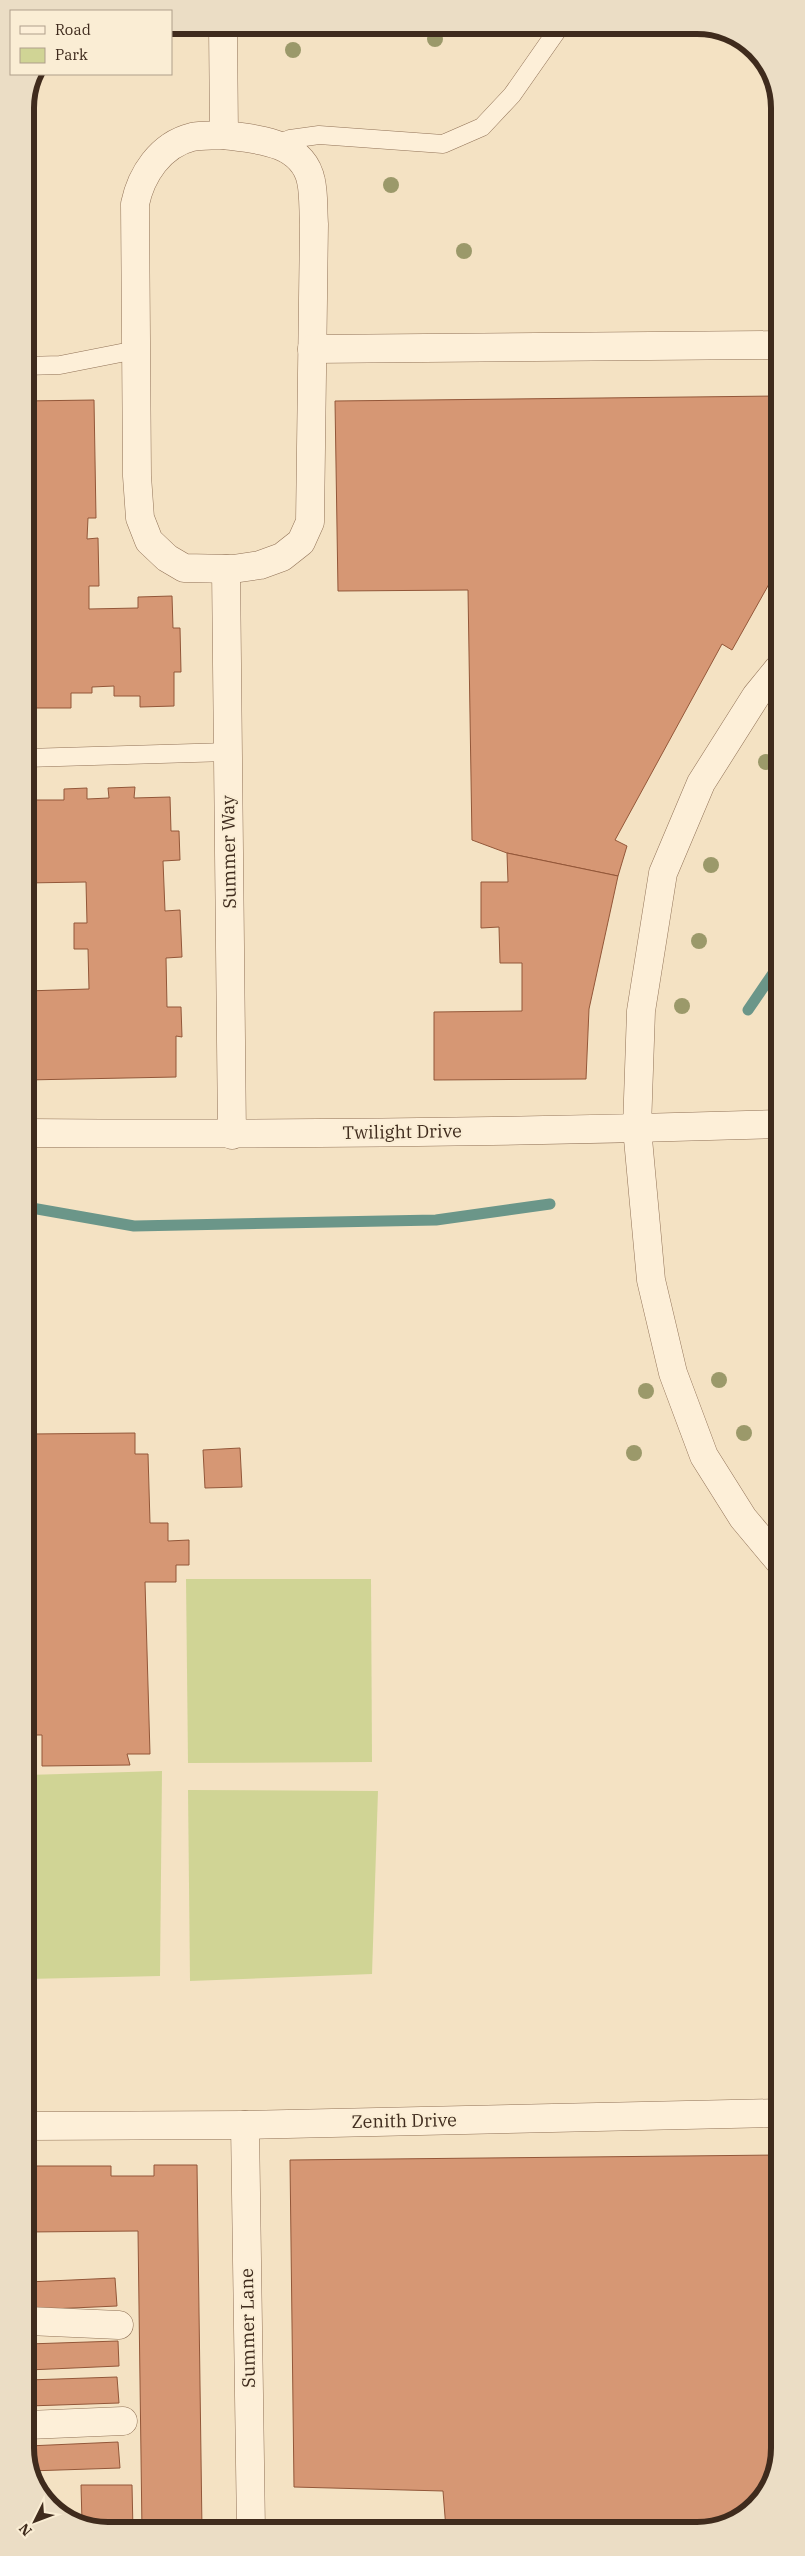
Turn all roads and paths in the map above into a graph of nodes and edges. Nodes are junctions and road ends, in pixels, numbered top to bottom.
1 (223, 34) edge
2 (555, 34) edge
3 (224, 135) junction
4 (277, 144) junction
5 (771, 345) edge
6 (312, 349) junction
7 (136, 350) junction
8 (34, 366) edge
9 (226, 569) junction
10 (771, 678) edge
11 (228, 752) junction
12 (34, 758) edge
13 (771, 1124) edge
14 (637, 1128) junction
15 (34, 1133) edge
16 (232, 1135) junction
17 (771, 1551) edge
18 (771, 2113) edge
19 (244, 2125) junction
20 (34, 2126) edge
21 (34, 2321) edge
22 (119, 2325) dead end
23 (123, 2421) dead end
24 (34, 2425) edge
25 (251, 2522) edge

1 - 3 street
2 - 4 lane
3 - 4 street
3 - 7 street
4 - 6 street
5 - 6 street
6 - 9 street
7 - 8 lane
7 - 9 street
9 - 11 street, Summer Way
10 - 14 street
11 - 12 lane
11 - 16 street, Summer Way
13 - 14 street, Twilight Drive
14 - 16 street, Twilight Drive
14 - 17 street
15 - 16 street, Twilight Drive
18 - 19 street, Zenith Drive
19 - 20 street, Zenith Drive
19 - 25 street, Summer Lane
21 - 22 street
23 - 24 street

